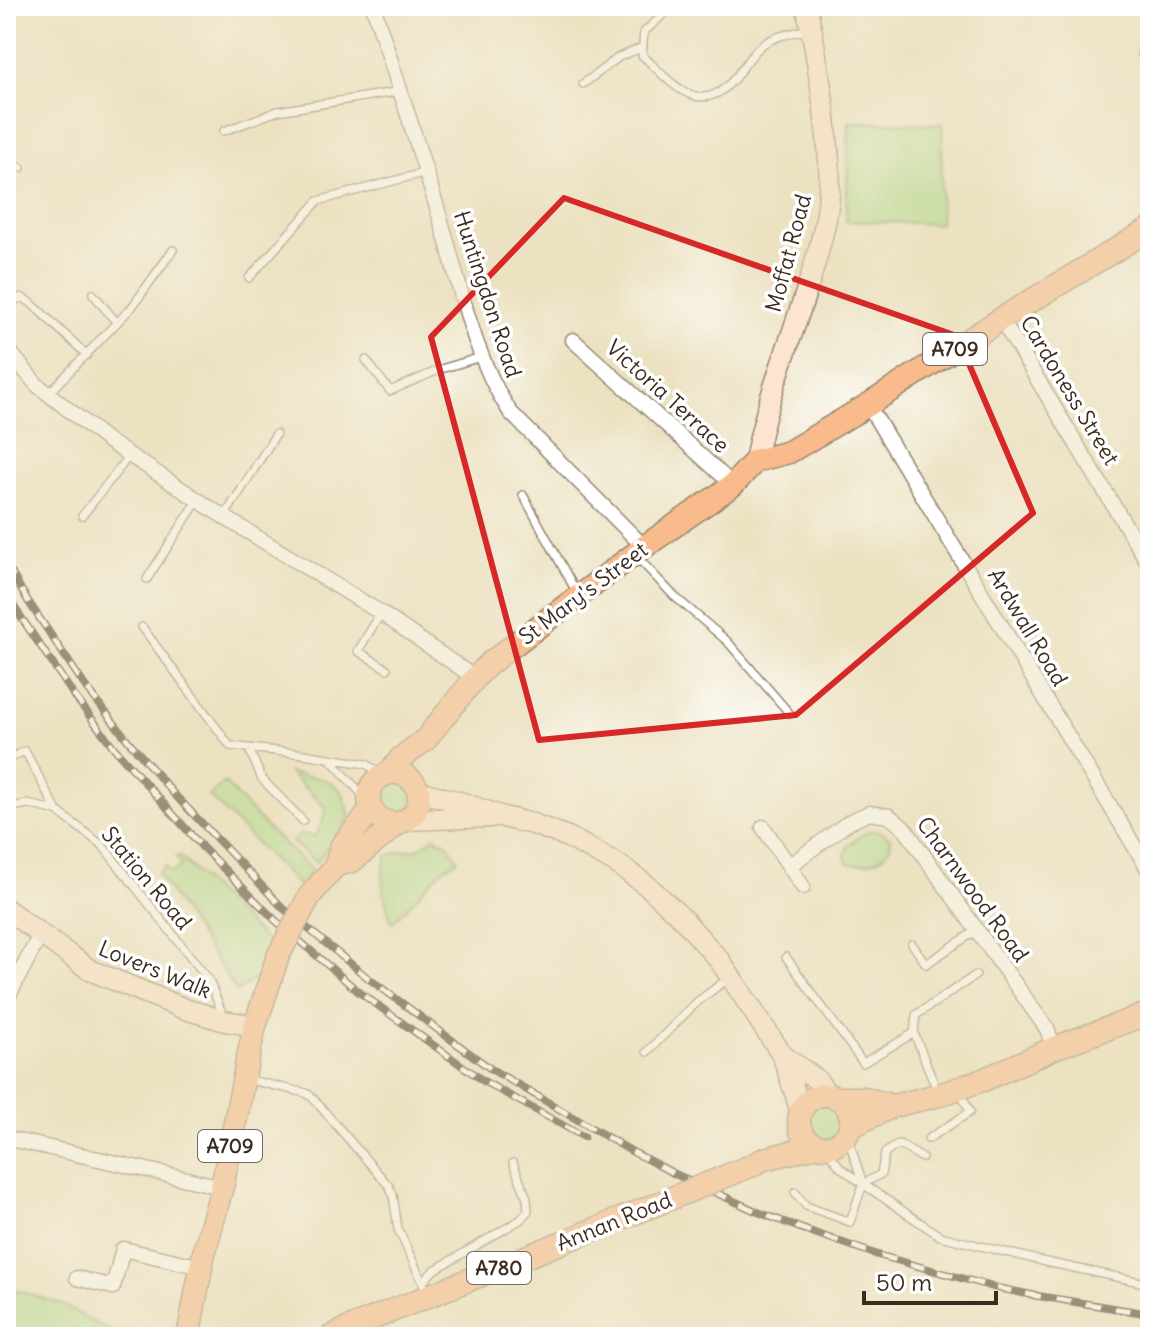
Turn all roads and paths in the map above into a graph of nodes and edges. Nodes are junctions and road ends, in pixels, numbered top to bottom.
1 (373, 6) edge
2 (673, 6) edge
3 (806, 6) edge
4 (812, 28) junction
5 (643, 47) junction
6 (583, 84) dead end
7 (401, 91) junction
8 (224, 131) dead end
9 (6, 157) edge
10 (21, 168) dead end
11 (427, 172) junction
12 (1150, 229) edge
13 (173, 250) dead end
14 (249, 278) dead end
15 (93, 294) dead end
16 (6, 306) edge
17 (1001, 319) junction
18 (117, 323) junction
19 (573, 340) dead end
20 (6, 347) edge
21 (87, 355) junction
22 (481, 357) junction
23 (366, 360) dead end
24 (48, 394) junction
25 (868, 405) junction
26 (276, 434) dead end
27 (129, 456) junction
28 (755, 461) junction
29 (733, 485) junction
30 (523, 495) dead end
31 (198, 500) junction
32 (82, 516) dead end
33 (224, 517) junction
34 (639, 551) junction
35 (1150, 566) edge
36 (147, 579) dead end
37 (579, 596) junction
38 (381, 613) junction
39 (142, 627) dead end
40 (387, 669) dead end
41 (475, 678) junction
42 (790, 714) dead end
43 (425, 740) junction
44 (249, 749) junction
45 (329, 758) junction
46 (6, 760) edge
47 (387, 774) junction
48 (416, 787) junction
49 (370, 806) junction
50 (6, 808) edge
51 (57, 811) junction
52 (503, 817) junction
53 (303, 821) dead end
54 (403, 822) junction
55 (763, 827) dead end
56 (336, 865) junction
57 (789, 866) junction
58 (1150, 872) edge
59 (803, 887) dead end
60 (6, 909) edge
61 (977, 930) junction
62 (40, 935) junction
63 (912, 944) dead end
64 (786, 957) dead end
65 (976, 975) dead end
66 (731, 977) junction
67 (6, 1001) edge
68 (1150, 1013) edge
69 (225, 1021) junction
70 (255, 1026) junction
71 (914, 1033) junction
72 (1054, 1048) junction
73 (647, 1052) dead end
74 (783, 1056) junction
75 (243, 1079) junction
76 (949, 1092) junction
77 (833, 1097) junction
78 (893, 1106) junction
79 (800, 1116) junction
80 (849, 1131) junction
81 (6, 1138) edge
82 (928, 1139) dead end
83 (821, 1146) junction
84 (922, 1158) dead end
85 (759, 1162) junction
86 (513, 1163) dead end
87 (863, 1184) junction
88 (222, 1187) junction
89 (795, 1192) dead end
90 (201, 1267) junction
91 (77, 1278) dead end
92 (1150, 1284) edge
93 (426, 1289) junction
94 (344, 1334) edge
95 (188, 1337) edge

1 - 7 street, Huntingdon Road
2 - 5 lane
3 - 4 street, Moffat Road
4 - 5 lane
4 - 28 street, Moffat Road
5 - 6 lane
7 - 8 lane
7 - 11 street, Huntingdon Road
9 - 10 lane
11 - 14 lane
11 - 22 street, Huntingdon Road
12 - 17 main road, A709
13 - 18 lane
15 - 18 lane
16 - 21 lane
17 - 25 main road, A709
17 - 35 street, Cardoness Street
18 - 21 lane
19 - 29 street, Victoria Terrace
20 - 24 street
21 - 24 lane
22 - 23 lane
22 - 34 street, Huntingdon Road
24 - 27 street
25 - 28 main road, A709
25 - 58 street, Ardwall Road
26 - 33 lane
27 - 31 street
27 - 32 lane
28 - 29 main road, St Mary's Street
29 - 34 main road, St Mary's Street
30 - 37 lane
31 - 33 street
31 - 36 lane
33 - 38 street
34 - 37 main road, St Mary's Street
34 - 42 lane
37 - 41 main road, St Mary's Street
38 - 40 lane
38 - 41 street
39 - 44 lane
41 - 43 main road, St Mary's Street
43 - 47 main road, St Mary's Street
43 - 48 main road, St Mary's Street
44 - 45 lane
44 - 53 lane
45 - 47 lane
45 - 49 lane
46 - 51 lane
47 - 48 main road
47 - 49 main road
48 - 52 street
48 - 54 main road
49 - 54 main road
49 - 56 main road, A709
50 - 51 lane, Station Road
51 - 69 lane, Station Road
52 - 54 street
52 - 66 street
54 - 56 main road, A709
55 - 57 street
56 - 70 main road, A709, bridge
57 - 59 street
57 - 61 street, Charnwood Road
60 - 62 street, Lovers Walk
61 - 63 lane
61 - 72 street, Charnwood Road
62 - 67 street
62 - 69 street, Lovers Walk
64 - 71 lane
65 - 71 lane
66 - 73 lane
66 - 74 street
68 - 72 main road
69 - 70 street, Lovers Walk
70 - 75 main road, A709
71 - 76 lane
72 - 76 main road
74 - 77 street
74 - 79 street
75 - 88 main road, A709
75 - 93 lane
76 - 78 main road
76 - 82 lane
77 - 78 main road
77 - 79 main road
77 - 80 main road
78 - 80 main road
79 - 83 main road
79 - 85 main road, Annan Road / A780
80 - 83 main road
80 - 87 lane
81 - 88 street
83 - 85 main road, Annan Road / A780
83 - 87 lane
84 - 87 lane
85 - 93 main road, Annan Road / A780, bridge
86 - 93 lane
87 - 89 lane
87 - 92 lane
88 - 90 main road, A709
90 - 91 street
90 - 95 main road, A709
93 - 94 main road, Annan Road / A780

